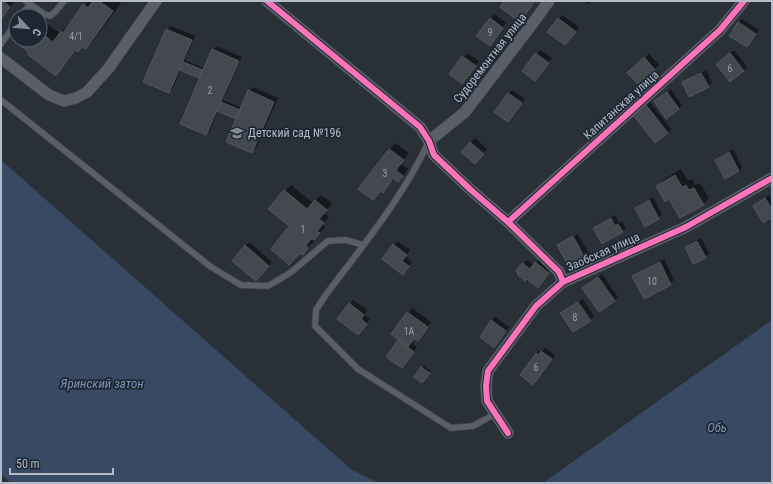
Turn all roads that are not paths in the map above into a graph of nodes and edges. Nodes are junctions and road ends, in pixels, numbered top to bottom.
1 (64, 1) edge
2 (156, 1) edge
3 (267, 1) edge
4 (549, 1) edge
5 (744, 1) edge
6 (28, 2) edge
7 (8, 34) edge
8 (1, 44) edge
9 (1, 58) edge
10 (1, 100) edge
11 (429, 141) junction
12 (772, 178) edge
13 (508, 222) junction
14 (363, 245) junction
15 (563, 282) junction
16 (495, 414) junction
17 (508, 433) dead end

1 - 6 lane
2 - 9 street
3 - 11 street
4 - 11 street, Судоремонтная улица
5 - 13 street, Капитанская улица
7 - 8 lane
10 - 14 lane
11 - 13 street
11 - 14 lane
12 - 15 street, Заобская улица
13 - 15 street
14 - 16 lane
15 - 16 street, Заобская улица
16 - 17 street, Заобская улица

